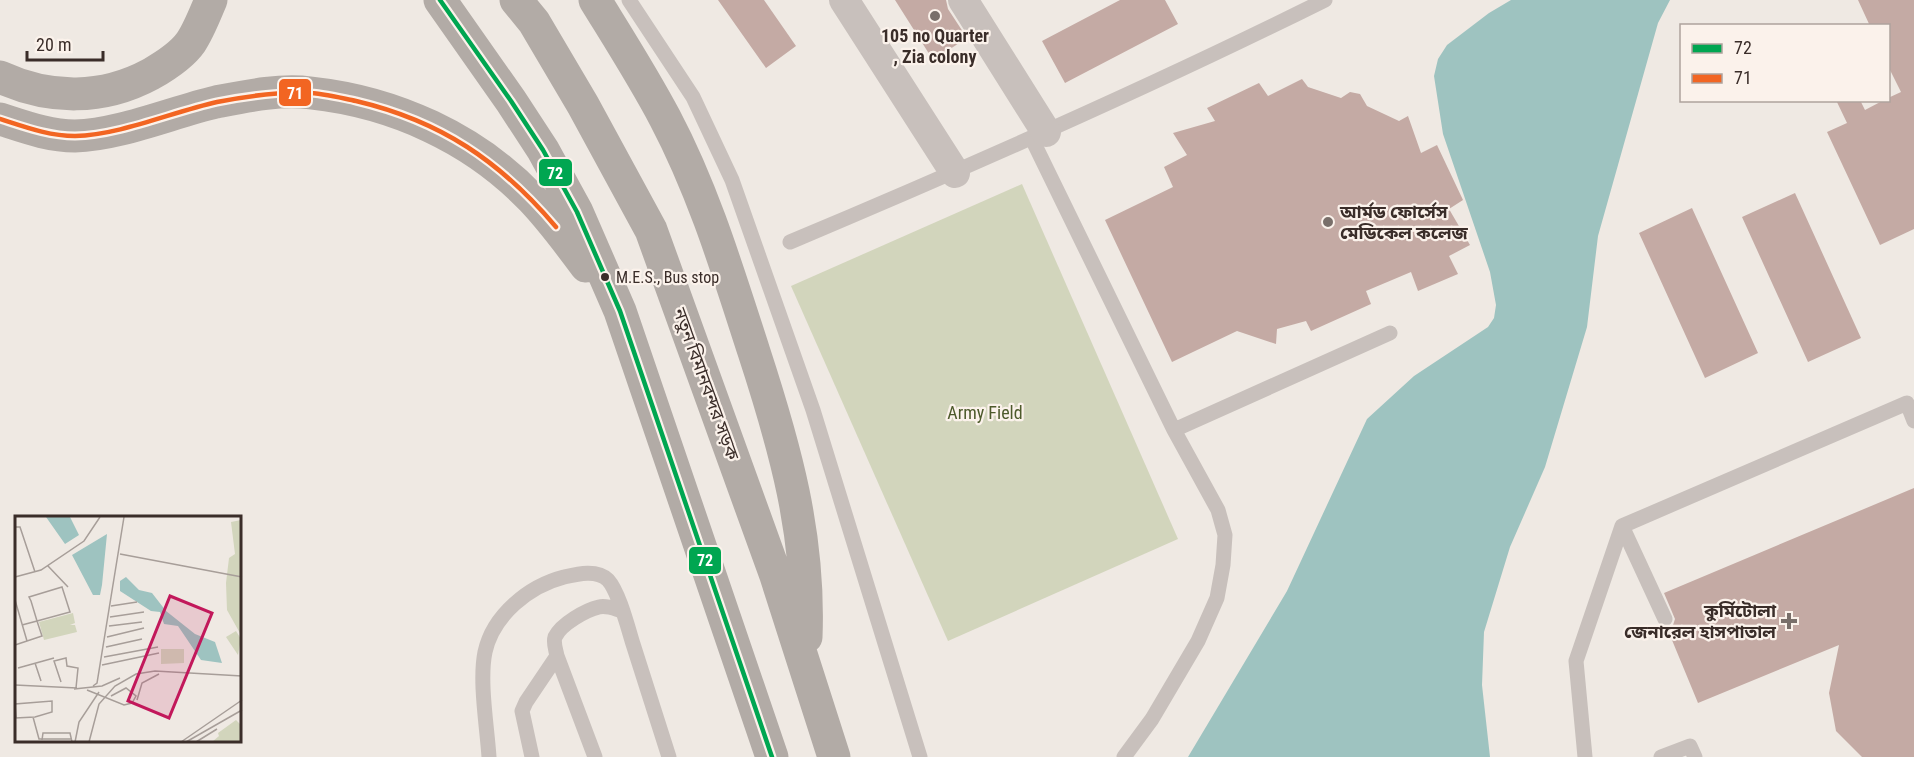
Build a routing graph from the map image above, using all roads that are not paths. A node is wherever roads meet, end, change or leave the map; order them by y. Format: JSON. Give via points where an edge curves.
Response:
{"nodes":[{"id":1,"x":211,"y":0,"type":"edge"},
{"id":2,"x":440,"y":0,"type":"edge"},
{"id":3,"x":516,"y":0,"type":"edge"},
{"id":4,"x":595,"y":0,"type":"edge"},
{"id":5,"x":629,"y":0,"type":"edge"},
{"id":6,"x":844,"y":0,"type":"edge"},
{"id":7,"x":963,"y":0,"type":"edge"},
{"id":8,"x":1325,"y":0,"type":"edge"},
{"id":9,"x":0,"y":77,"type":"edge"},
{"id":10,"x":0,"y":119,"type":"edge"},
{"id":11,"x":1039,"y":135,"type":"junction"},
{"id":12,"x":956,"y":173,"type":"junction"},
{"id":13,"x":790,"y":242,"type":"dead end"},
{"id":14,"x":620,"y":311,"type":"junction"},
{"id":15,"x":1390,"y":333,"type":"dead end"},
{"id":16,"x":1914,"y":421,"type":"edge"},
{"id":17,"x":1174,"y":430,"type":"junction"},
{"id":18,"x":1622,"y":526,"type":"junction"},
{"id":19,"x":623,"y":611,"type":"junction"},
{"id":20,"x":1665,"y":619,"type":"dead end"},
{"id":21,"x":557,"y":656,"type":"junction"},
{"id":22,"x":805,"y":661,"type":"junction"},
{"id":23,"x":489,"y":757,"type":"edge"},
{"id":24,"x":532,"y":757,"type":"edge"},
{"id":25,"x":595,"y":757,"type":"edge"},
{"id":26,"x":669,"y":757,"type":"edge"},
{"id":27,"x":772,"y":757,"type":"edge"},
{"id":28,"x":834,"y":757,"type":"edge"},
{"id":29,"x":920,"y":757,"type":"edge"},
{"id":30,"x":1124,"y":757,"type":"edge"},
{"id":31,"x":1586,"y":757,"type":"edge"},
{"id":32,"x":1661,"y":757,"type":"edge"},
{"id":33,"x":1695,"y":757,"type":"edge"}],
"edges":[{"from":1,"to":9,"type":"highway","via":[[190,43],[165,67],[135,83],[96,94],[54,94]]},
{"from":2,"to":14,"type":"highway","via":[[543,150],[577,212]]},
{"from":3,"to":22,"type":"highway","name":"নতুন বিমানবন্দর সড়ক","via":[[534,22],[651,230]]},
{"from":4,"to":22,"type":"highway","via":[[665,118],[688,169],[712,226],[774,412],[804,549]]},
{"from":5,"to":29,"type":"lane","via":[[693,97],[732,180],[813,410]]},
{"from":6,"to":12,"type":"street"},
{"from":7,"to":11,"type":"street"},
{"from":8,"to":11,"type":"lane"},
{"from":10,"to":14,"type":"highway","via":[[45,133],[76,136],[260,94],[309,93],[390,110],[442,131],[504,172],[564,237]]},
{"from":11,"to":12,"type":"lane"},
{"from":11,"to":17,"type":"lane"},
{"from":12,"to":13,"type":"lane"},
{"from":14,"to":27,"type":"highway"},
{"from":15,"to":17,"type":"lane"},
{"from":16,"to":18,"type":"lane","via":[[1907,404]]},
{"from":17,"to":30,"type":"lane","via":[[1218,510],[1225,536],[1223,565],[1217,598],[1198,641],[1152,719]]},
{"from":18,"to":20,"type":"lane"},
{"from":18,"to":31,"type":"lane","via":[[1576,662]]},
{"from":19,"to":21,"type":"lane","via":[[600,607],[568,624],[555,638]]},
{"from":19,"to":23,"type":"lane","via":[[609,581],[594,574],[577,574],[556,579],[524,595],[506,612],[485,651]]},
{"from":19,"to":26,"type":"lane"},
{"from":21,"to":24,"type":"lane","via":[[522,711]]},
{"from":21,"to":25,"type":"lane"},
{"from":22,"to":28,"type":"highway","name":"নতুন বিমানবন্দর সড়ক"},
{"from":32,"to":33,"type":"lane","via":[[1690,746]]}]}
